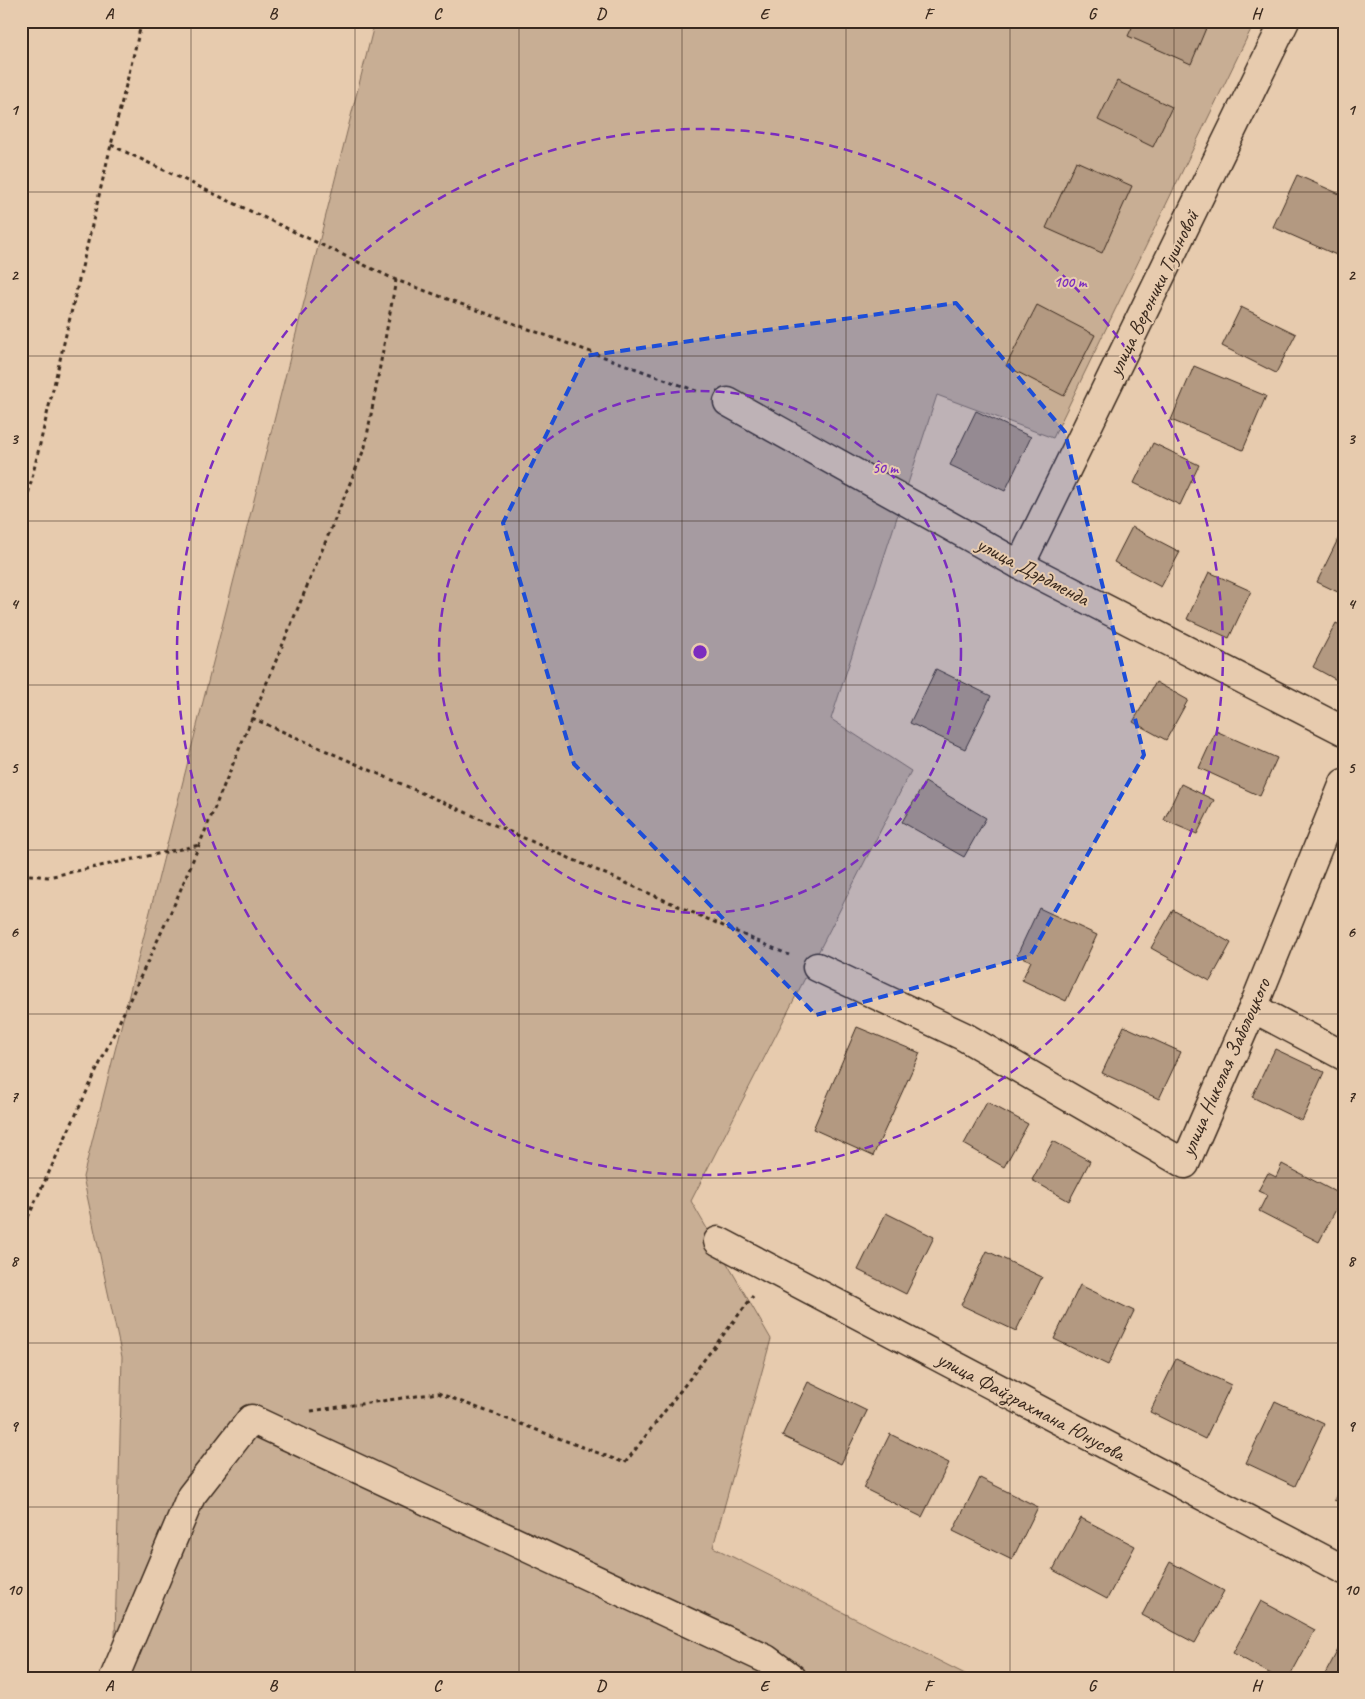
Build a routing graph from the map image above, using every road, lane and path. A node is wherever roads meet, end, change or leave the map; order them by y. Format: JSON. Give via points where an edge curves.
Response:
{"nodes":[{"id":1,"x":142,"y":21,"type":"edge"},
{"id":2,"x":1285,"y":21,"type":"edge"},
{"id":3,"x":111,"y":144,"type":"junction"},
{"id":4,"x":396,"y":280,"type":"junction"},
{"id":5,"x":728,"y":402,"type":"joint"},
{"id":6,"x":21,"y":524,"type":"edge"},
{"id":7,"x":1020,"y":565,"type":"junction"},
{"id":8,"x":252,"y":718,"type":"junction"},
{"id":9,"x":1344,"y":731,"type":"edge"},
{"id":10,"x":1344,"y":783,"type":"edge"},
{"id":11,"x":200,"y":845,"type":"junction"},
{"id":12,"x":21,"y":874,"type":"edge"},
{"id":13,"x":817,"y":967,"type":"joint"},
{"id":14,"x":1253,"y":1008,"type":"junction"},
{"id":15,"x":1344,"y":1056,"type":"edge"},
{"id":16,"x":21,"y":1232,"type":"edge"},
{"id":17,"x":718,"y":1241,"type":"dead end"},
{"id":18,"x":773,"y":1270,"type":"junction"},
{"id":19,"x":310,"y":1411,"type":"dead end"},
{"id":20,"x":1344,"y":1570,"type":"edge"},
{"id":21,"x":114,"y":1678,"type":"edge"},
{"id":22,"x":792,"y":1678,"type":"edge"}],
"edges":[{"from":1,"to":3,"type":"path"},
{"from":2,"to":7,"type":"street","name":"улица Вероники Тушновой"},
{"from":3,"to":4,"type":"path"},
{"from":3,"to":6,"type":"path"},
{"from":4,"to":5,"type":"path"},
{"from":4,"to":8,"type":"path","via":[[365,447]]},
{"from":5,"to":7,"type":"street","name":"улица Дэрдменда"},
{"from":7,"to":9,"type":"street","name":"улица Дэрдменда"},
{"from":8,"to":11,"type":"path"},
{"from":8,"to":13,"type":"path"},
{"from":10,"to":14,"type":"street","name":"улица Николая Заболоцкого"},
{"from":11,"to":12,"type":"path","via":[[48,877]]},
{"from":11,"to":16,"type":"path"},
{"from":13,"to":14,"type":"street","name":"улица Николая Заболоцкого","via":[[963,1036],[1185,1164]]},
{"from":14,"to":15,"type":"street"},
{"from":17,"to":18,"type":"street","name":"улица Файзрахмана Юнусова"},
{"from":18,"to":19,"type":"path","via":[[626,1463],[438,1393]]},
{"from":18,"to":20,"type":"street","name":"улица Файзрахмана Юнусова"},
{"from":21,"to":22,"type":"street","via":[[191,1496],[251,1419],[766,1659]]}]}
